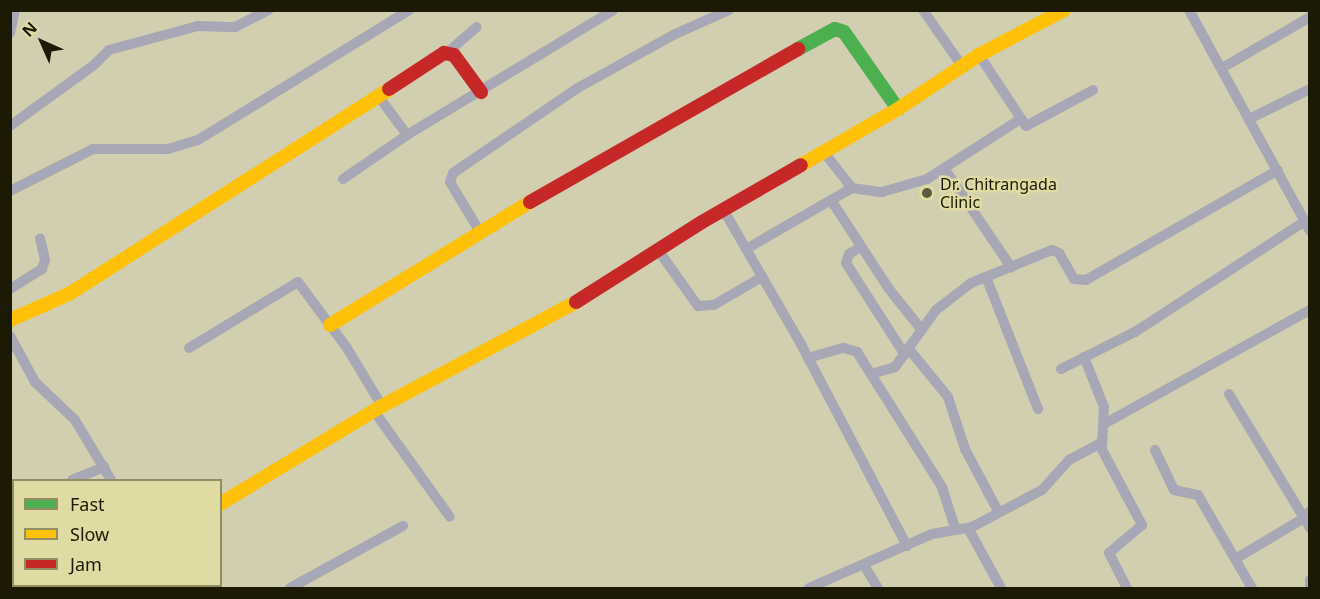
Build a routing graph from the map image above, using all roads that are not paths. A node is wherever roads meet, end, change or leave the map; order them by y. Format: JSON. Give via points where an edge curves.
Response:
{"nodes":[{"id":1,"x":15,"y":10,"type":"edge"},
{"id":2,"x":269,"y":10,"type":"edge"},
{"id":3,"x":409,"y":10,"type":"edge"},
{"id":4,"x":729,"y":10,"type":"edge"},
{"id":5,"x":923,"y":10,"type":"edge"},
{"id":6,"x":1064,"y":10,"type":"edge"},
{"id":7,"x":1190,"y":10,"type":"edge"},
{"id":8,"x":606,"y":12,"type":"edge"},
{"id":9,"x":1310,"y":17,"type":"edge"},
{"id":10,"x":477,"y":27,"type":"dead end"},
{"id":11,"x":10,"y":33,"type":"edge"},
{"id":12,"x":448,"y":52,"type":"junction"},
{"id":13,"x":979,"y":55,"type":"junction"},
{"id":14,"x":962,"y":66,"type":"junction"},
{"id":15,"x":1222,"y":69,"type":"junction"},
{"id":16,"x":1310,"y":89,"type":"edge"},
{"id":17,"x":1093,"y":90,"type":"dead end"},
{"id":18,"x":481,"y":92,"type":"junction"},
{"id":19,"x":377,"y":94,"type":"junction"},
{"id":20,"x":898,"y":109,"type":"junction"},
{"id":21,"x":1249,"y":119,"type":"junction"},
{"id":22,"x":1019,"y":120,"type":"junction"},
{"id":23,"x":11,"y":125,"type":"edge"},
{"id":24,"x":407,"y":135,"type":"junction"},
{"id":25,"x":823,"y":151,"type":"junction"},
{"id":26,"x":944,"y":168,"type":"junction"},
{"id":27,"x":1278,"y":170,"type":"junction"},
{"id":28,"x":343,"y":179,"type":"dead end"},
{"id":29,"x":852,"y":188,"type":"junction"},
{"id":30,"x":10,"y":192,"type":"edge"},
{"id":31,"x":831,"y":200,"type":"junction"},
{"id":32,"x":723,"y":209,"type":"junction"},
{"id":33,"x":1307,"y":226,"type":"edge"},
{"id":34,"x":480,"y":232,"type":"junction"},
{"id":35,"x":40,"y":239,"type":"dead end"},
{"id":36,"x":861,"y":247,"type":"junction"},
{"id":37,"x":746,"y":249,"type":"junction"},
{"id":38,"x":658,"y":250,"type":"junction"},
{"id":39,"x":1011,"y":267,"type":"junction"},
{"id":40,"x":762,"y":277,"type":"junction"},
{"id":41,"x":986,"y":277,"type":"junction"},
{"id":42,"x":10,"y":289,"type":"edge"},
{"id":43,"x":1310,"y":310,"type":"edge"},
{"id":44,"x":10,"y":320,"type":"edge"},
{"id":45,"x":330,"y":325,"type":"junction"},
{"id":46,"x":921,"y":329,"type":"junction"},
{"id":47,"x":10,"y":336,"type":"edge"},
{"id":48,"x":189,"y":348,"type":"dead end"},
{"id":49,"x":907,"y":352,"type":"junction"},
{"id":50,"x":1084,"y":357,"type":"junction"},
{"id":51,"x":808,"y":358,"type":"junction"},
{"id":52,"x":1061,"y":369,"type":"dead end"},
{"id":53,"x":871,"y":374,"type":"junction"},
{"id":54,"x":1229,"y":394,"type":"dead end"},
{"id":55,"x":378,"y":408,"type":"junction"},
{"id":56,"x":1038,"y":409,"type":"dead end"},
{"id":57,"x":1104,"y":424,"type":"junction"},
{"id":58,"x":1102,"y":445,"type":"junction"},
{"id":59,"x":1155,"y":450,"type":"dead end"},
{"id":60,"x":104,"y":467,"type":"junction"},
{"id":61,"x":74,"y":479,"type":"edge"},
{"id":62,"x":110,"y":479,"type":"edge"},
{"id":63,"x":222,"y":503,"type":"edge"},
{"id":64,"x":998,"y":512,"type":"junction"},
{"id":65,"x":450,"y":518,"type":"dead end"},
{"id":66,"x":1308,"y":519,"type":"edge"},
{"id":67,"x":403,"y":526,"type":"dead end"},
{"id":68,"x":955,"y":528,"type":"junction"},
{"id":69,"x":968,"y":528,"type":"junction"},
{"id":70,"x":906,"y":546,"type":"junction"},
{"id":71,"x":1237,"y":558,"type":"junction"},
{"id":72,"x":864,"y":565,"type":"junction"},
{"id":73,"x":1310,"y":580,"type":"edge"},
{"id":74,"x":290,"y":588,"type":"edge"},
{"id":75,"x":808,"y":588,"type":"edge"},
{"id":76,"x":878,"y":588,"type":"edge"},
{"id":77,"x":1001,"y":588,"type":"edge"},
{"id":78,"x":1127,"y":588,"type":"edge"},
{"id":79,"x":1252,"y":588,"type":"edge"},
{"id":80,"x":1310,"y":588,"type":"edge"}],
"edges":[{"from":1,"to":11,"type":"street"},
{"from":2,"to":23,"type":"street","via":[[235,27],[198,26],[109,50]]},
{"from":3,"to":30,"type":"street","via":[[198,140],[168,149],[93,149]]},
{"from":4,"to":34,"type":"street","via":[[674,35],[576,89],[453,172],[450,182]]},
{"from":5,"to":14,"type":"street"},
{"from":6,"to":13,"type":"street"},
{"from":7,"to":15,"type":"street"},
{"from":8,"to":18,"type":"street"},
{"from":9,"to":15,"type":"street"},
{"from":10,"to":12,"type":"street"},
{"from":12,"to":18,"type":"street"},
{"from":12,"to":19,"type":"street"},
{"from":13,"to":14,"type":"street"},
{"from":13,"to":22,"type":"street"},
{"from":14,"to":20,"type":"street"},
{"from":15,"to":21,"type":"street"},
{"from":16,"to":21,"type":"street"},
{"from":17,"to":22,"type":"street","via":[[1035,124],[1026,126]]},
{"from":18,"to":24,"type":"street"},
{"from":19,"to":24,"type":"street"},
{"from":19,"to":44,"type":"street","via":[[69,294]]},
{"from":20,"to":25,"type":"street"},
{"from":20,"to":34,"type":"street","via":[[844,32],[835,29],[724,88]]},
{"from":21,"to":27,"type":"street"},
{"from":22,"to":26,"type":"street"},
{"from":24,"to":28,"type":"street"},
{"from":25,"to":29,"type":"street"},
{"from":25,"to":32,"type":"street"},
{"from":26,"to":29,"type":"street","via":[[921,182],[902,183],[882,192]]},
{"from":26,"to":39,"type":"street"},
{"from":27,"to":33,"type":"street"},
{"from":27,"to":39,"type":"street","via":[[1086,280],[1074,279],[1055,250]]},
{"from":29,"to":31,"type":"street"},
{"from":31,"to":36,"type":"street"},
{"from":31,"to":37,"type":"street"},
{"from":32,"to":37,"type":"street"},
{"from":32,"to":38,"type":"street"},
{"from":33,"to":50,"type":"street","via":[[1135,332]]},
{"from":34,"to":45,"type":"street"},
{"from":35,"to":42,"type":"street","via":[[45,260],[42,269]]},
{"from":36,"to":46,"type":"street"},
{"from":36,"to":49,"type":"street","via":[[849,254],[846,263]]},
{"from":37,"to":40,"type":"street"},
{"from":38,"to":40,"type":"street","via":[[698,306],[714,305]]},
{"from":38,"to":55,"type":"street","via":[[579,301]]},
{"from":39,"to":41,"type":"street"},
{"from":40,"to":51,"type":"street"},
{"from":41,"to":46,"type":"street","via":[[953,296]]},
{"from":41,"to":56,"type":"street"},
{"from":43,"to":57,"type":"street"},
{"from":45,"to":48,"type":"street","via":[[298,282]]},
{"from":45,"to":55,"type":"street"},
{"from":46,"to":49,"type":"street"},
{"from":47,"to":60,"type":"street","via":[[40,391],[75,420]]},
{"from":49,"to":53,"type":"street","via":[[895,367]]},
{"from":49,"to":64,"type":"street","via":[[948,397],[965,450]]},
{"from":50,"to":52,"type":"street"},
{"from":50,"to":57,"type":"street","via":[[1104,408]]},
{"from":51,"to":53,"type":"street","via":[[851,348]]},
{"from":51,"to":70,"type":"street"},
{"from":53,"to":68,"type":"street","via":[[942,487]]},
{"from":54,"to":66,"type":"street"},
{"from":55,"to":63,"type":"street"},
{"from":55,"to":65,"type":"street"},
{"from":57,"to":58,"type":"street"},
{"from":58,"to":64,"type":"street","via":[[1069,460],[1042,490]]},
{"from":58,"to":78,"type":"street","via":[[1142,525],[1109,553]]},
{"from":59,"to":71,"type":"street","via":[[1174,490],[1198,495]]},
{"from":60,"to":61,"type":"street"},
{"from":60,"to":62,"type":"street"},
{"from":64,"to":69,"type":"street"},
{"from":66,"to":71,"type":"street"},
{"from":67,"to":74,"type":"street"},
{"from":68,"to":69,"type":"street"},
{"from":68,"to":70,"type":"street"},
{"from":69,"to":77,"type":"street"},
{"from":70,"to":72,"type":"street"},
{"from":71,"to":79,"type":"street"},
{"from":72,"to":75,"type":"street"},
{"from":72,"to":76,"type":"street"},
{"from":73,"to":80,"type":"street"}]}
